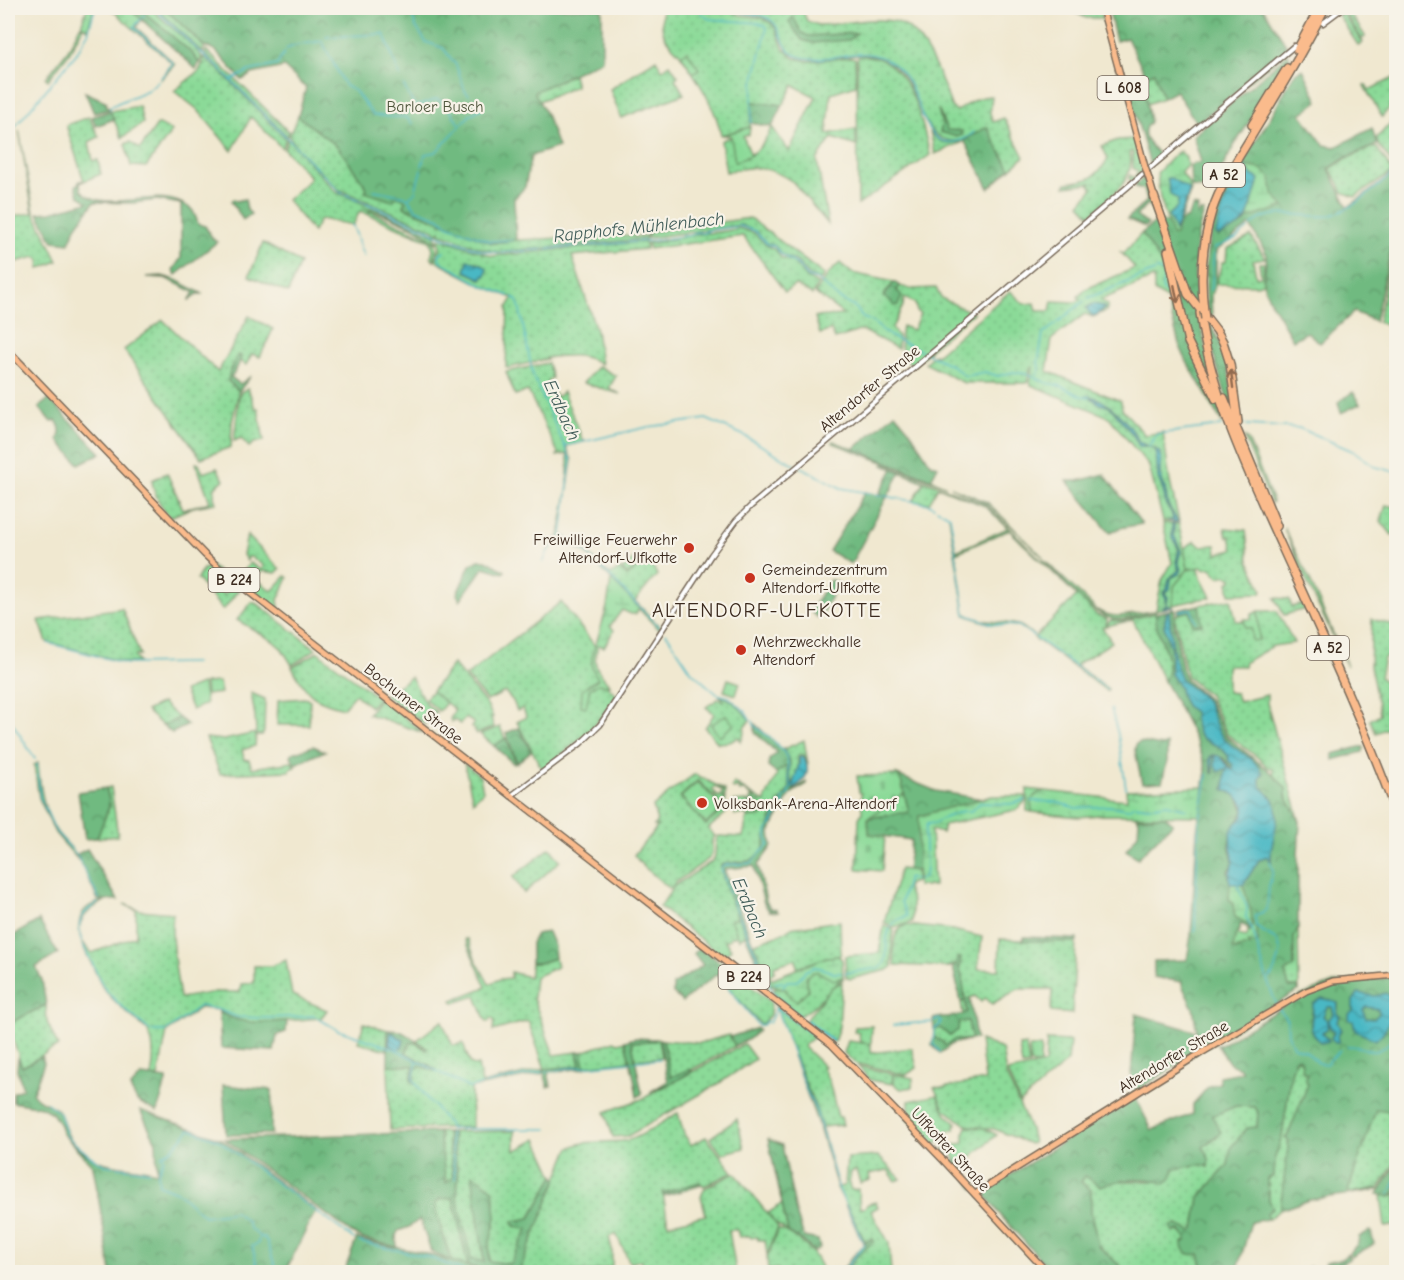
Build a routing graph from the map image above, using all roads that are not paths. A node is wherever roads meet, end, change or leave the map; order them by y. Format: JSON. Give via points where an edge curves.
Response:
{"nodes":[{"id":1,"x":1102,"y":8,"type":"edge"},
{"id":2,"x":1319,"y":8,"type":"edge"},
{"id":3,"x":1325,"y":8,"type":"edge"},
{"id":4,"x":1343,"y":8,"type":"edge"},
{"id":5,"x":1323,"y":23,"type":"dead end"},
{"id":6,"x":1294,"y":46,"type":"dead end"},
{"id":7,"x":1154,"y":196,"type":"junction"},
{"id":8,"x":1202,"y":312,"type":"junction"},
{"id":9,"x":8,"y":350,"type":"edge"},
{"id":10,"x":1230,"y":427,"type":"junction"},
{"id":11,"x":1240,"y":437,"type":"junction"},
{"id":12,"x":511,"y":796,"type":"junction"},
{"id":13,"x":1396,"y":801,"type":"edge"},
{"id":14,"x":1396,"y":813,"type":"edge"},
{"id":15,"x":1396,"y":975,"type":"edge"},
{"id":16,"x":832,"y":1045,"type":"joint"},
{"id":17,"x":988,"y":1186,"type":"junction"},
{"id":18,"x":975,"y":1194,"type":"junction"},
{"id":19,"x":984,"y":1204,"type":"junction"},
{"id":20,"x":1047,"y":1272,"type":"edge"}],
"edges":[{"from":1,"to":7,"type":"main road","number":"L 608","bridge":true},
{"from":2,"to":8,"type":"highway","number":"A 52","via":[[1212,199],[1197,271]]},
{"from":3,"to":8,"type":"highway","number":"A 52","via":[[1217,200],[1203,256]]},
{"from":4,"to":5,"type":"street"},
{"from":6,"to":12,"type":"street","name":"Altendorfer Straße","via":[[762,496],[736,521],[711,555],[600,725]]},
{"from":7,"to":10,"type":"highway","one_way":true,"via":[[1188,342]]},
{"from":11,"to":7,"type":"highway","one_way":true,"via":[[1227,352],[1217,330],[1188,294]]},
{"from":8,"to":10,"type":"highway","number":"A 52","via":[[1210,367]]},
{"from":8,"to":11,"type":"highway","number":"A 52","via":[[1216,374]]},
{"from":9,"to":12,"type":"main road","name":"Bochumer Straße","number":"B 224","via":[[212,562]]},
{"from":10,"to":14,"type":"highway","number":"A 52","via":[[1353,704]]},
{"from":11,"to":13,"type":"highway","number":"A 52","via":[[1357,701]]},
{"from":12,"to":16,"type":"main road","name":"Bochumer Straße","number":"B 224"},
{"from":15,"to":17,"type":"main road","name":"Altendorfer Straße","via":[[1328,983],[1306,991]]},
{"from":16,"to":18,"type":"main road","name":"Ulfkotter Straße","number":"B 224"},
{"from":17,"to":18,"type":"main road","name":"Altendorfer Straße"},
{"from":17,"to":19,"type":"main road"},
{"from":18,"to":19,"type":"main road","name":"Ulfkotter Straße","number":"B 224"},
{"from":19,"to":20,"type":"main road","name":"Ulfkotter Straße","number":"B 224"}]}
